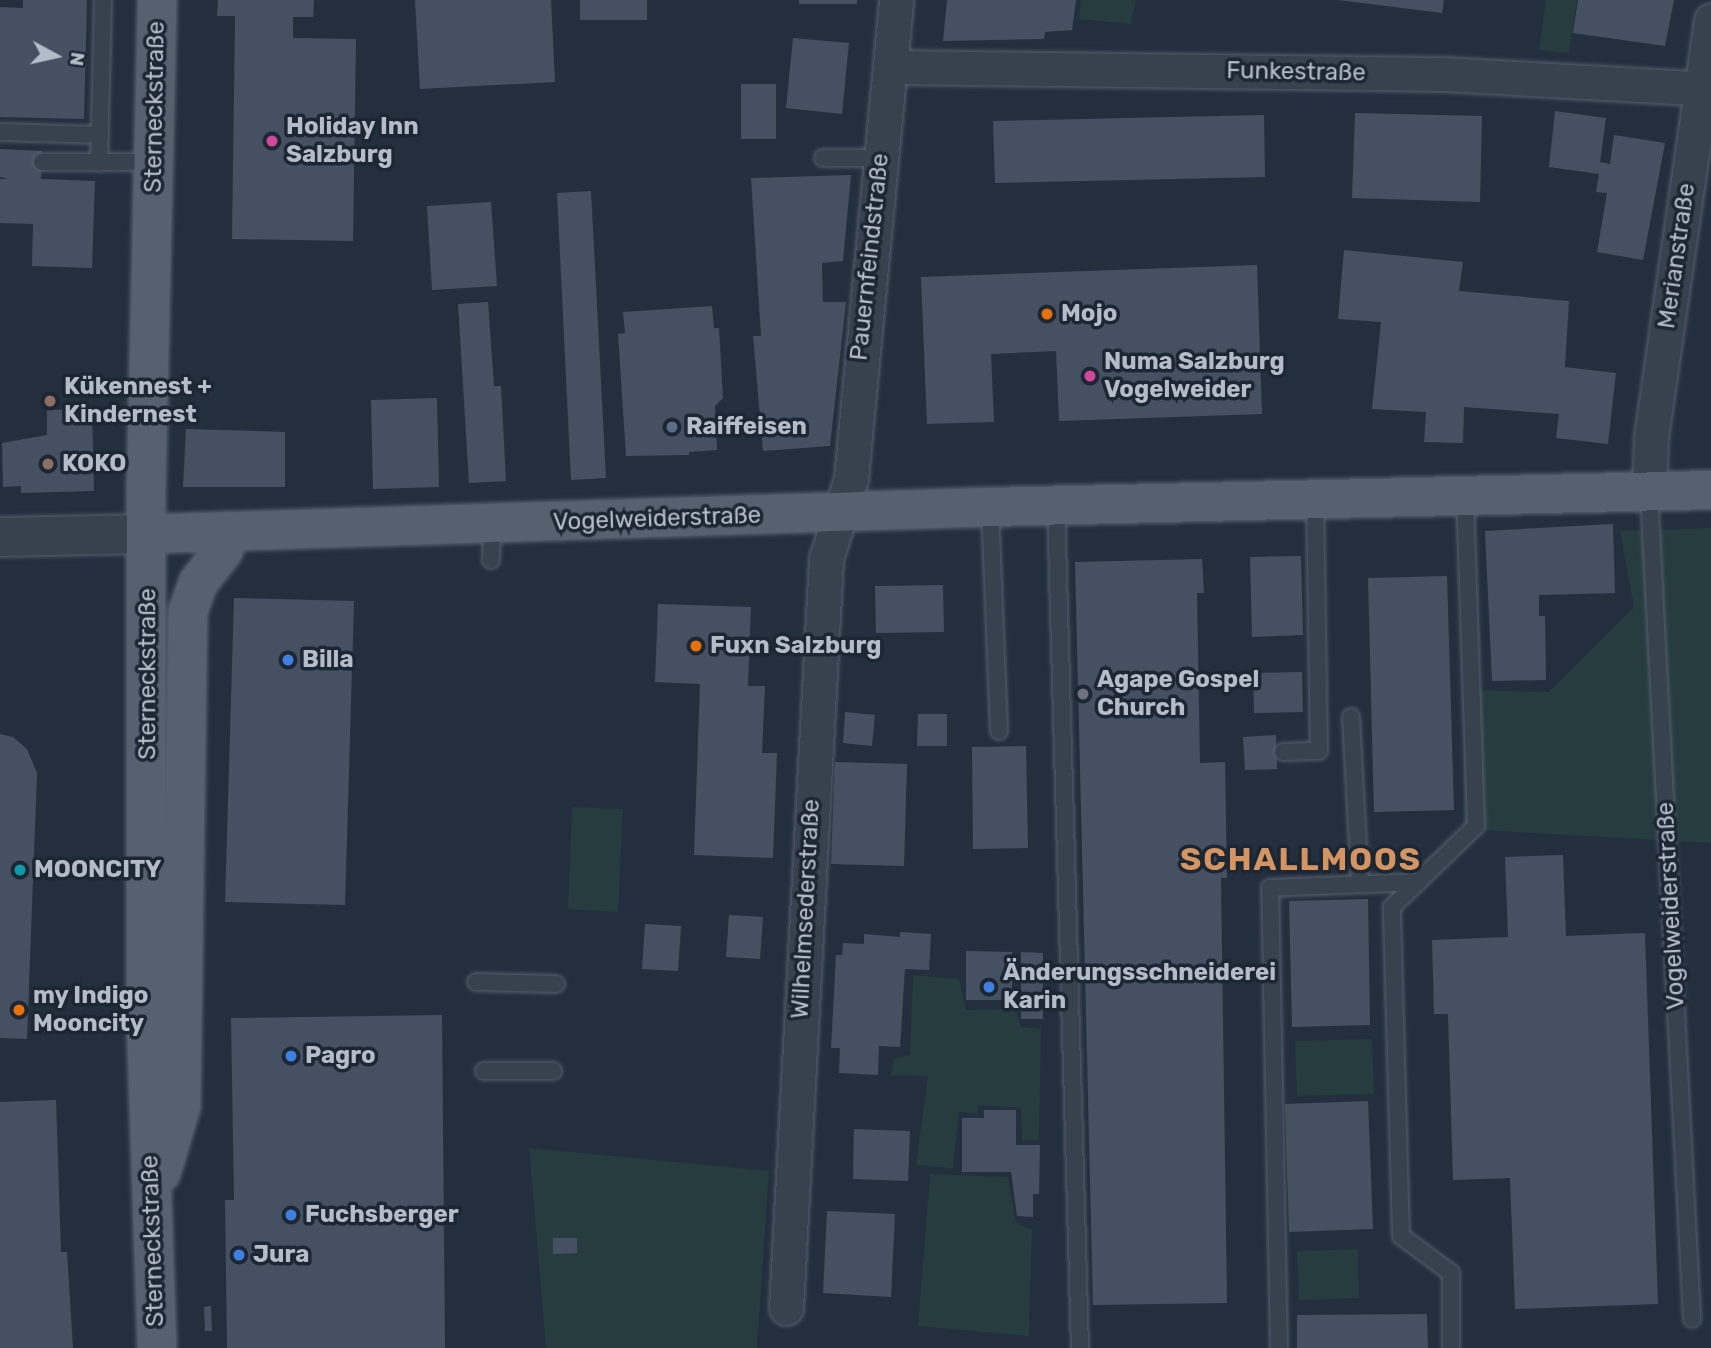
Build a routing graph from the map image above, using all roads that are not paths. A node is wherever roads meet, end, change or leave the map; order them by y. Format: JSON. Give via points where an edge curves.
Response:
{"nodes":[{"id":1,"x":103,"y":0,"type":"edge"},
{"id":2,"x":157,"y":0,"type":"edge"},
{"id":3,"x":896,"y":0,"type":"edge"},
{"id":4,"x":1711,"y":20,"type":"edge"},
{"id":5,"x":890,"y":67,"type":"junction"},
{"id":6,"x":1706,"y":88,"type":"edge"},
{"id":7,"x":0,"y":132,"type":"edge"},
{"id":8,"x":100,"y":135,"type":"junction"},
{"id":9,"x":823,"y":158,"type":"dead end"},
{"id":10,"x":881,"y":158,"type":"junction"},
{"id":11,"x":42,"y":162,"type":"dead end"},
{"id":12,"x":154,"y":162,"type":"junction"},
{"id":13,"x":99,"y":163,"type":"junction"},
{"id":14,"x":1711,"y":490,"type":"edge"},
{"id":15,"x":1649,"y":492,"type":"junction"},
{"id":16,"x":1465,"y":496,"type":"junction"},
{"id":17,"x":1315,"y":499,"type":"junction"},
{"id":18,"x":1056,"y":505,"type":"junction"},
{"id":19,"x":990,"y":507,"type":"junction"},
{"id":20,"x":842,"y":514,"type":"junction"},
{"id":21,"x":230,"y":531,"type":"junction"},
{"id":22,"x":146,"y":534,"type":"junction"},
{"id":23,"x":0,"y":537,"type":"edge"},
{"id":24,"x":1351,"y":717,"type":"dead end"},
{"id":25,"x":999,"y":731,"type":"dead end"},
{"id":26,"x":1283,"y":752,"type":"dead end"},
{"id":27,"x":1418,"y":882,"type":"junction"},
{"id":28,"x":1360,"y":884,"type":"junction"},
{"id":29,"x":476,"y":982,"type":"dead end"},
{"id":30,"x":556,"y":984,"type":"dead end"},
{"id":31,"x":484,"y":1071,"type":"dead end"},
{"id":32,"x":553,"y":1071,"type":"dead end"},
{"id":33,"x":151,"y":1209,"type":"junction"},
{"id":34,"x":786,"y":1308,"type":"dead end"},
{"id":35,"x":1692,"y":1319,"type":"dead end"},
{"id":36,"x":157,"y":1348,"type":"edge"},
{"id":37,"x":1080,"y":1348,"type":"edge"},
{"id":38,"x":1279,"y":1348,"type":"edge"},
{"id":39,"x":1451,"y":1348,"type":"edge"}],
"edges":[{"from":1,"to":8,"type":"lane"},
{"from":2,"to":12,"type":"main road","name":"Sterneckstraße"},
{"from":3,"to":5,"type":"street","name":"Pauernfeindstraße"},
{"from":4,"to":6,"type":"street","name":"Merianstraße"},
{"from":5,"to":6,"type":"street","name":"Funkestraße","via":[[1443,74]]},
{"from":5,"to":10,"type":"street","name":"Pauernfeindstraße"},
{"from":6,"to":15,"type":"street","name":"Merianstraße","via":[[1651,437]]},
{"from":7,"to":8,"type":"lane"},
{"from":8,"to":13,"type":"lane"},
{"from":9,"to":10,"type":"lane"},
{"from":10,"to":20,"type":"street","name":"Pauernfeindstraße","via":[[851,478]]},
{"from":11,"to":13,"type":"lane"},
{"from":12,"to":13,"type":"lane"},
{"from":12,"to":22,"type":"main road","name":"Sterneckstraße"},
{"from":14,"to":15,"type":"main road","name":"Vogelweiderstraße"},
{"from":15,"to":16,"type":"main road","name":"Vogelweiderstraße"},
{"from":15,"to":35,"type":"lane","name":"Vogelweiderstraße"},
{"from":16,"to":17,"type":"main road","name":"Vogelweiderstraße"},
{"from":16,"to":27,"type":"lane","via":[[1475,826]]},
{"from":17,"to":18,"type":"main road","name":"Vogelweiderstraße"},
{"from":17,"to":26,"type":"lane","via":[[1319,751]]},
{"from":18,"to":19,"type":"main road","name":"Vogelweiderstraße"},
{"from":18,"to":37,"type":"lane"},
{"from":19,"to":20,"type":"main road","name":"Vogelweiderstraße"},
{"from":19,"to":25,"type":"lane"},
{"from":20,"to":21,"type":"main road","name":"Vogelweiderstraße","via":[[491,542]]},
{"from":20,"to":34,"type":"street","name":"Wilhelmsederstraße","via":[[826,559]]},
{"from":21,"to":22,"type":"main road","name":"Vogelweiderstraße"},
{"from":21,"to":33,"type":"main road","via":[[223,551],[198,583],[188,611],[181,1107]]},
{"from":22,"to":23,"type":"street","name":"Vogelweiderstraße"},
{"from":22,"to":33,"type":"main road","name":"Sterneckstraße","via":[[146,1013]]},
{"from":24,"to":28,"type":"lane"},
{"from":27,"to":28,"type":"lane"},
{"from":27,"to":39,"type":"lane","via":[[1392,907],[1401,1236],[1451,1273]]},
{"from":28,"to":38,"type":"lane","via":[[1270,888]]},
{"from":29,"to":30,"type":"lane"},
{"from":31,"to":32,"type":"lane"},
{"from":33,"to":36,"type":"main road","name":"Sterneckstraße"}]}
